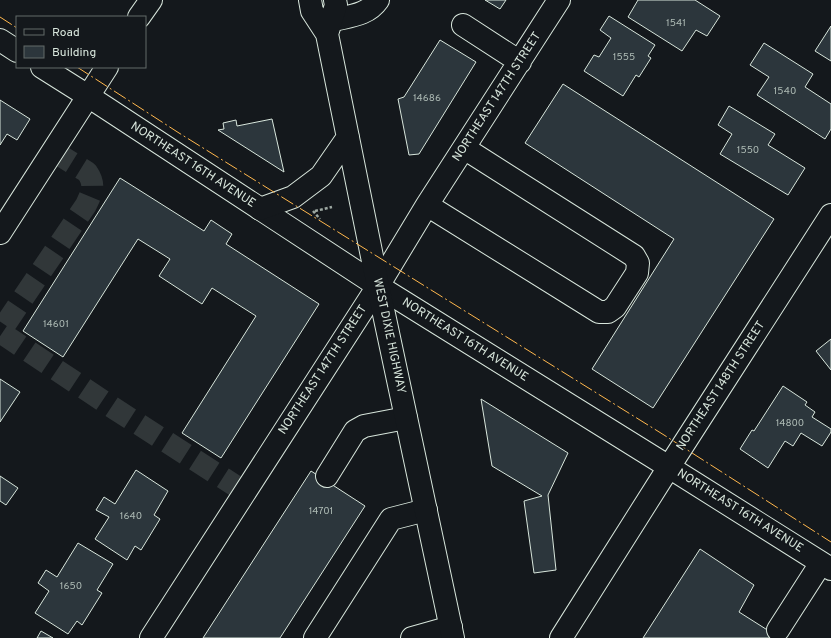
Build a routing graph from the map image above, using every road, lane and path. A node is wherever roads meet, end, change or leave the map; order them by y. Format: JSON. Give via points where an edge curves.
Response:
{"nodes":[{"id":1,"x":151,"y":0,"type":"edge"},
{"id":2,"x":310,"y":0,"type":"edge"},
{"id":3,"x":378,"y":0,"type":"edge"},
{"id":4,"x":559,"y":0,"type":"edge"},
{"id":5,"x":140,"y":16,"type":"edge"},
{"id":6,"x":331,"y":18,"type":"edge"},
{"id":7,"x":463,"y":25,"type":"dead end"},
{"id":8,"x":0,"y":40,"type":"edge"},
{"id":9,"x":16,"y":50,"type":"edge"},
{"id":10,"x":520,"y":62,"type":"junction"},
{"id":11,"x":44,"y":68,"type":"edge"},
{"id":12,"x":106,"y":68,"type":"edge"},
{"id":13,"x":88,"y":96,"type":"junction"},
{"id":14,"x":348,"y":137,"type":"junction"},
{"id":15,"x":464,"y":148,"type":"junction"},
{"id":16,"x":427,"y":205,"type":"junction"},
{"id":17,"x":309,"y":207,"type":"dead end"},
{"id":18,"x":332,"y":207,"type":"dead end"},
{"id":19,"x":260,"y":209,"type":"junction"},
{"id":20,"x":313,"y":211,"type":"junction"},
{"id":21,"x":831,"y":215,"type":"edge"},
{"id":22,"x":322,"y":222,"type":"dead end"},
{"id":23,"x":0,"y":233,"type":"edge"},
{"id":24,"x":378,"y":286,"type":"junction"},
{"id":25,"x":406,"y":418,"type":"junction"},
{"id":26,"x":669,"y":467,"type":"junction"},
{"id":27,"x":327,"y":476,"type":"dead end"},
{"id":28,"x":426,"y":510,"type":"junction"},
{"id":29,"x":826,"y":566,"type":"edge"},
{"id":30,"x":778,"y":630,"type":"dead end"},
{"id":31,"x":452,"y":632,"type":"edge"},
{"id":32,"x":150,"y":638,"type":"edge"},
{"id":33,"x":315,"y":638,"type":"edge"},
{"id":34,"x":412,"y":638,"type":"edge"},
{"id":35,"x":561,"y":638,"type":"edge"}],
"edges":[{"from":1,"to":5,"type":"street"},
{"from":2,"to":6,"type":"street","name":"WEST DIXIE HIGHWAY","via":[[312,11]]},
{"from":3,"to":6,"type":"street","via":[[361,13]]},
{"from":4,"to":10,"type":"street","name":"NORTHEAST 147TH STREET"},
{"from":6,"to":14,"type":"street","name":"WEST DIXIE HIGHWAY"},
{"from":7,"to":10,"type":"street"},
{"from":8,"to":9,"type":"street"},
{"from":10,"to":15,"type":"street","name":"NORTHEAST 147TH STREET"},
{"from":11,"to":13,"type":"street","name":"NORTHEAST 16TH AVENUE"},
{"from":12,"to":13,"type":"street"},
{"from":13,"to":19,"type":"street","name":"NORTHEAST 16TH AVENUE"},
{"from":13,"to":23,"type":"street"},
{"from":14,"to":19,"type":"street","via":[[321,176],[293,197]]},
{"from":14,"to":24,"type":"street","name":"WEST DIXIE HIGHWAY"},
{"from":15,"to":16,"type":"street","name":"NORTHEAST 147TH STREET"},
{"from":15,"to":16,"type":"street","via":[[634,256],[638,263],[637,273],[615,307],[608,312],[599,312]]},
{"from":16,"to":24,"type":"street","name":"NORTHEAST 147TH STREET"},
{"from":17,"to":20,"type":"path"},
{"from":18,"to":20,"type":"path"},
{"from":19,"to":24,"type":"street","name":"NORTHEAST 16TH AVENUE"},
{"from":20,"to":22,"type":"path"},
{"from":21,"to":26,"type":"street","name":"NORTHEAST 148TH STREET"},
{"from":24,"to":25,"type":"street","name":"WEST DIXIE HIGHWAY"},
{"from":24,"to":26,"type":"street","name":"NORTHEAST 16TH AVENUE"},
{"from":24,"to":32,"type":"street","name":"NORTHEAST 147TH STREET"},
{"from":25,"to":27,"type":"street","via":[[364,426],[355,431]]},
{"from":25,"to":28,"type":"street","name":"WEST DIXIE HIGHWAY"},
{"from":26,"to":29,"type":"street","name":"NORTHEAST 16TH AVENUE"},
{"from":26,"to":35,"type":"street","name":"NORTHEAST 148TH STREET"},
{"from":28,"to":31,"type":"street","name":"WEST DIXIE HIGHWAY"},
{"from":28,"to":33,"type":"street","via":[[391,519]]},
{"from":29,"to":30,"type":"street"},
{"from":31,"to":34,"type":"street"}]}
